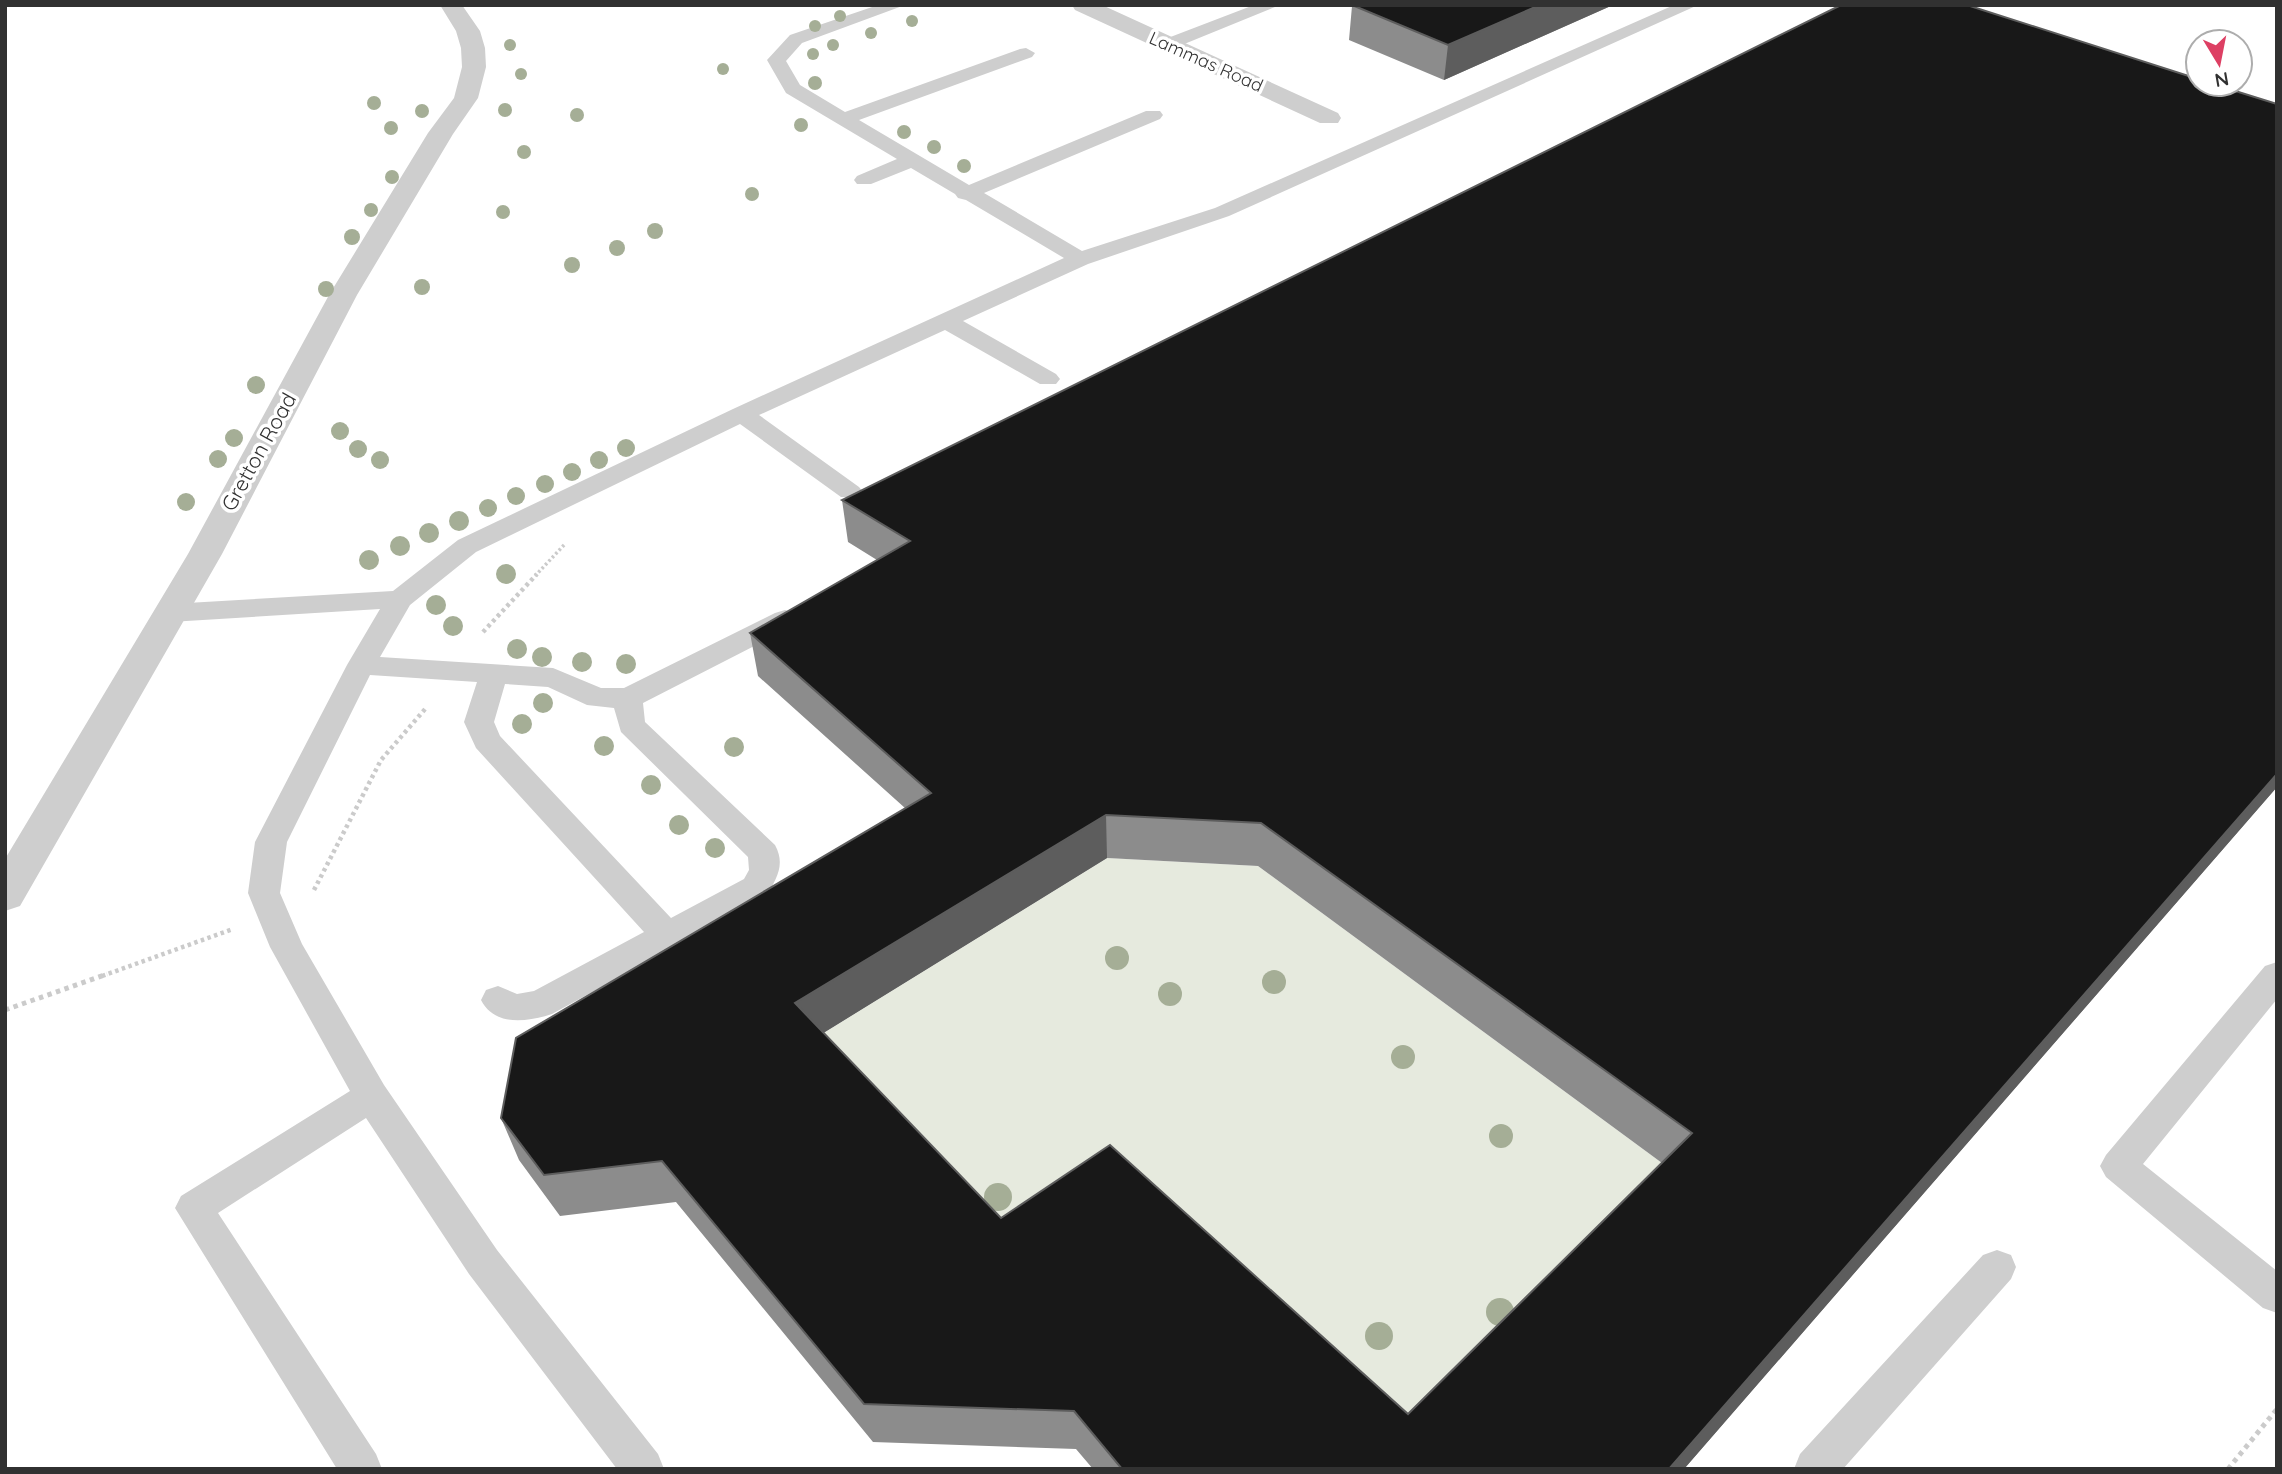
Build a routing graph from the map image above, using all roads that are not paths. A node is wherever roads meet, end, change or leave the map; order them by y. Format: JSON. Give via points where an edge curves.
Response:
{"nodes":[{"id":1,"x":452,"y":5,"type":"edge"},
{"id":2,"x":896,"y":5,"type":"edge"},
{"id":3,"x":1083,"y":5,"type":"edge"},
{"id":4,"x":1271,"y":5,"type":"edge"},
{"id":5,"x":1689,"y":5,"type":"edge"},
{"id":6,"x":1166,"y":45,"type":"junction"},
{"id":7,"x":1026,"y":53,"type":"dead end"},
{"id":8,"x":1153,"y":116,"type":"dead end"},
{"id":9,"x":1329,"y":118,"type":"dead end"},
{"id":10,"x":841,"y":120,"type":"junction"},
{"id":11,"x":910,"y":161,"type":"junction"},
{"id":12,"x":864,"y":180,"type":"dead end"},
{"id":13,"x":965,"y":194,"type":"junction"},
{"id":14,"x":1080,"y":259,"type":"junction"},
{"id":15,"x":946,"y":321,"type":"junction"},
{"id":16,"x":1048,"y":379,"type":"dead end"},
{"id":17,"x":742,"y":414,"type":"junction"},
{"id":18,"x":850,"y":492,"type":"dead end"},
{"id":19,"x":400,"y":599,"type":"junction"},
{"id":20,"x":799,"y":612,"type":"edge"},
{"id":21,"x":170,"y":613,"type":"junction"},
{"id":22,"x":361,"y":665,"type":"junction"},
{"id":23,"x":494,"y":674,"type":"junction"},
{"id":24,"x":628,"y":698,"type":"junction"},
{"id":25,"x":5,"y":895,"type":"edge"},
{"id":26,"x":668,"y":937,"type":"junction"},
{"id":27,"x":2277,"y":975,"type":"edge"},
{"id":28,"x":498,"y":1000,"type":"dead end"},
{"id":29,"x":371,"y":1096,"type":"junction"},
{"id":30,"x":1997,"y":1267,"type":"dead end"},
{"id":31,"x":2277,"y":1295,"type":"edge"},
{"id":32,"x":361,"y":1469,"type":"edge"},
{"id":33,"x":643,"y":1469,"type":"edge"},
{"id":34,"x":1815,"y":1469,"type":"edge"}],
"edges":[{"from":1,"to":21,"type":"street","name":"Gretton Road","via":[[473,48],[474,67],[466,98],[440,133],[344,295]]},
{"from":2,"to":10,"type":"lane","via":[[796,39],[776,60],[793,89]]},
{"from":3,"to":6,"type":"street","name":"Lammas Road"},
{"from":4,"to":6,"type":"lane"},
{"from":5,"to":14,"type":"lane","via":[[1222,212]]},
{"from":6,"to":9,"type":"street","name":"Lammas Road"},
{"from":7,"to":10,"type":"lane"},
{"from":8,"to":13,"type":"lane"},
{"from":10,"to":11,"type":"lane"},
{"from":11,"to":12,"type":"lane"},
{"from":11,"to":13,"type":"lane"},
{"from":13,"to":14,"type":"lane"},
{"from":14,"to":15,"type":"lane"},
{"from":15,"to":16,"type":"lane"},
{"from":15,"to":17,"type":"lane"},
{"from":17,"to":18,"type":"lane"},
{"from":17,"to":19,"type":"lane","via":[[467,546]]},
{"from":19,"to":21,"type":"lane"},
{"from":19,"to":22,"type":"lane"},
{"from":20,"to":24,"type":"lane"},
{"from":21,"to":25,"type":"street","name":"Gretton Road"},
{"from":22,"to":23,"type":"lane"},
{"from":22,"to":29,"type":"lane","via":[[271,842],[264,893],[287,947]]},
{"from":23,"to":24,"type":"lane","via":[[552,678],[597,698]]},
{"from":23,"to":26,"type":"lane","via":[[480,722],[486,741]]},
{"from":24,"to":26,"type":"lane","via":[[631,725],[764,853],[765,870],[755,888]]},
{"from":26,"to":28,"type":"lane","via":[[540,1004],[513,1008]]},
{"from":27,"to":31,"type":"lane","via":[[2119,1166]]},
{"from":29,"to":32,"type":"lane","via":[[194,1208]]},
{"from":29,"to":33,"type":"lane","via":[[483,1262]]},
{"from":30,"to":34,"type":"lane"}]}
